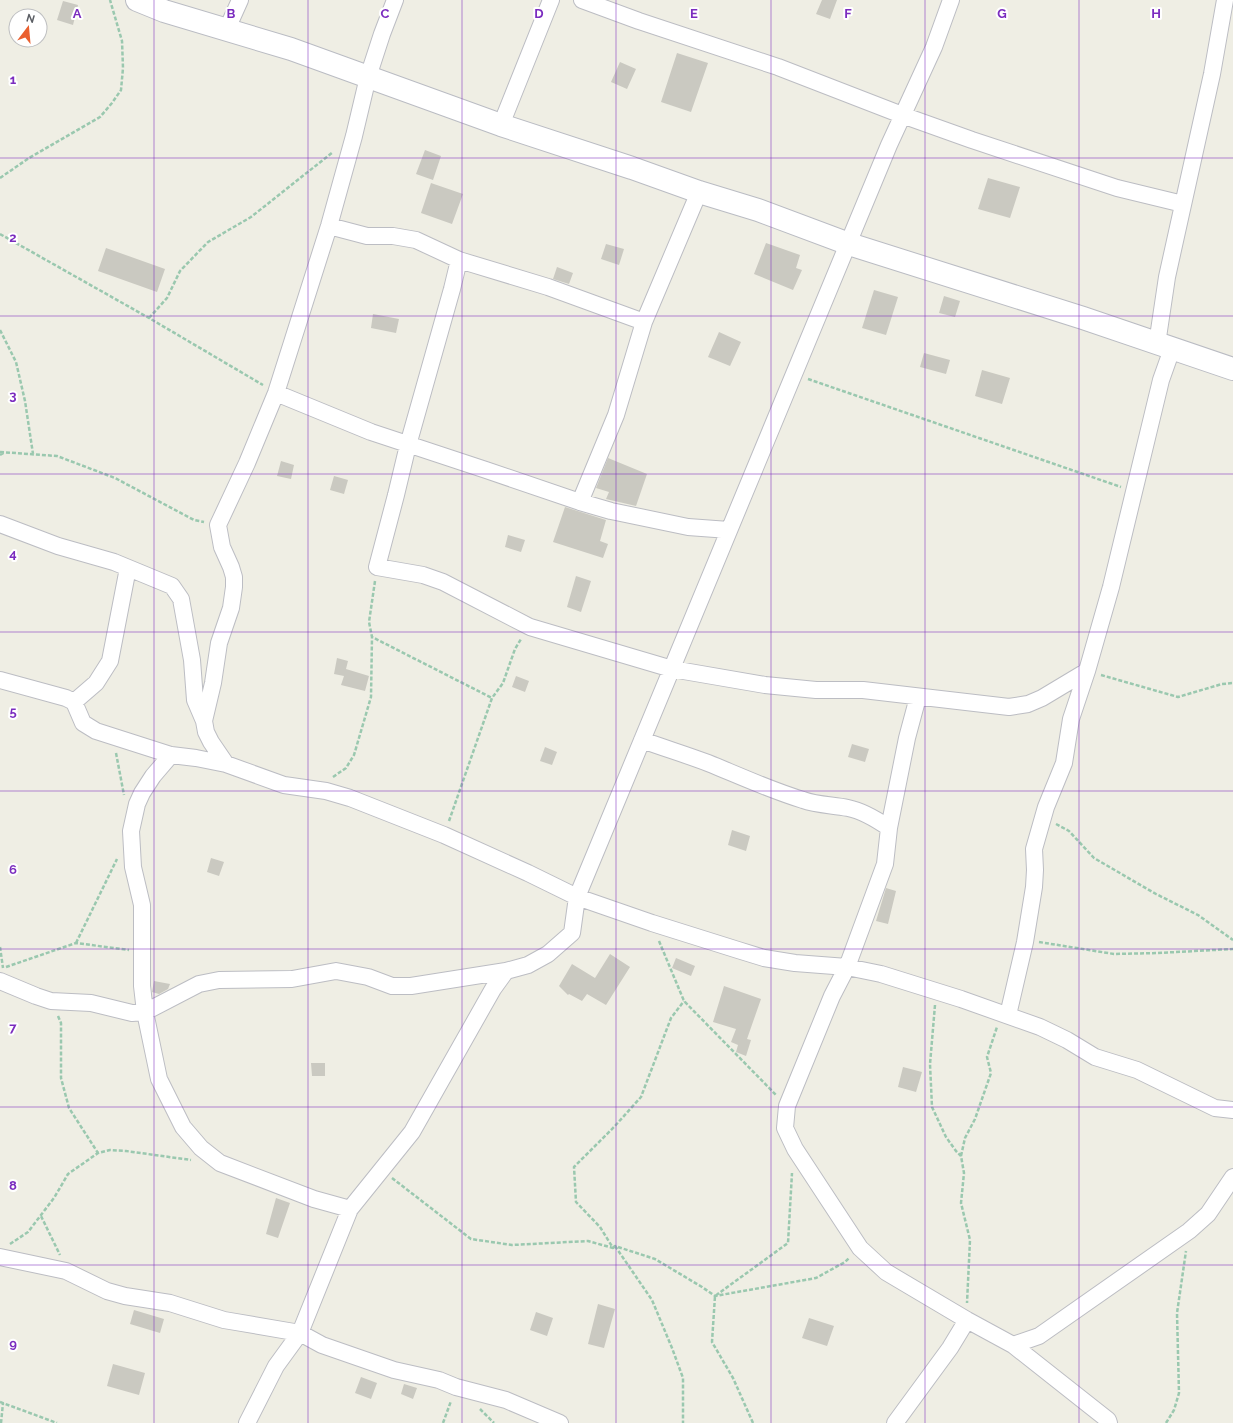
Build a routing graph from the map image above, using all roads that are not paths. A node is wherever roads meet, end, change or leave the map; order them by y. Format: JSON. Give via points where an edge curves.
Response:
{"nodes":[{"id":1,"x":137,"y":0,"type":"edge"},
{"id":2,"x":240,"y":0,"type":"edge"},
{"id":3,"x":395,"y":0,"type":"edge"},
{"id":4,"x":552,"y":0,"type":"edge"},
{"id":5,"x":582,"y":0,"type":"edge"},
{"id":6,"x":951,"y":0,"type":"edge"},
{"id":7,"x":1225,"y":0,"type":"edge"},
{"id":8,"x":227,"y":29,"type":"junction"},
{"id":9,"x":368,"y":77,"type":"junction"},
{"id":10,"x":902,"y":115,"type":"junction"},
{"id":11,"x":501,"y":125,"type":"junction"},
{"id":12,"x":699,"y":192,"type":"junction"},
{"id":13,"x":1183,"y":204,"type":"junction"},
{"id":14,"x":329,"y":226,"type":"junction"},
{"id":15,"x":849,"y":244,"type":"junction"},
{"id":16,"x":459,"y":260,"type":"junction"},
{"id":17,"x":644,"y":322,"type":"junction"},
{"id":18,"x":1165,"y":346,"type":"junction"},
{"id":19,"x":1233,"y":369,"type":"edge"},
{"id":20,"x":276,"y":393,"type":"junction"},
{"id":21,"x":408,"y":445,"type":"junction"},
{"id":22,"x":580,"y":502,"type":"junction"},
{"id":23,"x":0,"y":524,"type":"edge"},
{"id":24,"x":729,"y":530,"type":"junction"},
{"id":25,"x":128,"y":568,"type":"junction"},
{"id":26,"x":672,"y":669,"type":"junction"},
{"id":27,"x":1087,"y":671,"type":"junction"},
{"id":28,"x":0,"y":680,"type":"edge"},
{"id":29,"x":918,"y":697,"type":"junction"},
{"id":30,"x":74,"y":702,"type":"junction"},
{"id":31,"x":204,"y":721,"type":"junction"},
{"id":32,"x":642,"y":740,"type":"junction"},
{"id":33,"x":171,"y":755,"type":"junction"},
{"id":34,"x":226,"y":764,"type":"junction"},
{"id":35,"x":888,"y":828,"type":"junction"},
{"id":36,"x":577,"y":897,"type":"junction"},
{"id":37,"x":847,"y":967,"type":"junction"},
{"id":38,"x":506,"y":971,"type":"junction"},
{"id":39,"x":1,"y":973,"type":"edge"},
{"id":40,"x":145,"y":1012,"type":"junction"},
{"id":41,"x":1008,"y":1015,"type":"junction"},
{"id":42,"x":1233,"y":1110,"type":"edge"},
{"id":43,"x":1233,"y":1177,"type":"edge"},
{"id":44,"x":350,"y":1209,"type":"junction"},
{"id":45,"x":3,"y":1252,"type":"edge"},
{"id":46,"x":967,"y":1320,"type":"junction"},
{"id":47,"x":300,"y":1333,"type":"junction"},
{"id":48,"x":1013,"y":1345,"type":"junction"},
{"id":49,"x":247,"y":1423,"type":"edge"},
{"id":50,"x":560,"y":1423,"type":"edge"},
{"id":51,"x":895,"y":1423,"type":"edge"},
{"id":52,"x":1109,"y":1423,"type":"edge"}],
"edges":[{"from":1,"to":8,"type":"street","via":[[164,11]]},
{"from":2,"to":8,"type":"street"},
{"from":3,"to":9,"type":"street"},
{"from":4,"to":11,"type":"street"},
{"from":5,"to":10,"type":"street","via":[[778,67]]},
{"from":6,"to":10,"type":"street","via":[[934,47]]},
{"from":7,"to":13,"type":"street","via":[[1212,74]]},
{"from":8,"to":9,"type":"street"},
{"from":9,"to":11,"type":"street"},
{"from":9,"to":14,"type":"street"},
{"from":10,"to":13,"type":"street","via":[[1117,188]]},
{"from":10,"to":15,"type":"street"},
{"from":11,"to":12,"type":"street"},
{"from":12,"to":15,"type":"street","via":[[758,210]]},
{"from":12,"to":17,"type":"street"},
{"from":13,"to":18,"type":"street","via":[[1167,277]]},
{"from":14,"to":16,"type":"street","via":[[367,236],[393,236],[416,240]]},
{"from":14,"to":20,"type":"street"},
{"from":15,"to":18,"type":"street"},
{"from":15,"to":24,"type":"street"},
{"from":16,"to":17,"type":"street","via":[[548,287]]},
{"from":16,"to":21,"type":"street"},
{"from":17,"to":22,"type":"street","via":[[616,415]]},
{"from":18,"to":19,"type":"street"},
{"from":18,"to":27,"type":"street","via":[[1161,380],[1111,587]]},
{"from":20,"to":21,"type":"street"},
{"from":20,"to":31,"type":"street","via":[[218,525],[234,587],[231,608],[219,643]]},
{"from":21,"to":22,"type":"street"},
{"from":21,"to":26,"type":"street","via":[[377,567],[423,575],[443,582],[530,627]]},
{"from":22,"to":24,"type":"street","via":[[681,525]]},
{"from":23,"to":25,"type":"street"},
{"from":24,"to":26,"type":"street"},
{"from":25,"to":30,"type":"street","via":[[110,660],[96,683]]},
{"from":25,"to":31,"type":"street","via":[[172,586],[181,599],[192,660],[195,700]]},
{"from":26,"to":29,"type":"street","via":[[765,685],[816,690],[863,690]]},
{"from":26,"to":32,"type":"street"},
{"from":27,"to":29,"type":"street","via":[[1042,698],[1028,704],[1009,707]]},
{"from":27,"to":41,"type":"street","via":[[1071,719],[1064,763],[1049,796],[1034,849],[1034,887],[1025,942]]},
{"from":28,"to":30,"type":"street"},
{"from":29,"to":35,"type":"street"},
{"from":30,"to":33,"type":"street","via":[[83,723],[96,731]]},
{"from":31,"to":34,"type":"street","via":[[211,742]]},
{"from":32,"to":35,"type":"street","via":[[803,800],[860,812]]},
{"from":32,"to":36,"type":"street"},
{"from":33,"to":34,"type":"street"},
{"from":33,"to":40,"type":"street","via":[[142,793],[131,831],[134,867],[142,905],[142,986]]},
{"from":34,"to":36,"type":"street","via":[[284,785],[344,796],[444,835]]},
{"from":35,"to":37,"type":"street","via":[[885,864]]},
{"from":36,"to":37,"type":"street","via":[[764,958]]},
{"from":36,"to":38,"type":"street","via":[[572,933],[548,954],[528,965]]},
{"from":37,"to":41,"type":"street","via":[[881,974]]},
{"from":37,"to":46,"type":"street","via":[[832,996],[787,1106],[785,1128],[795,1149],[860,1248],[886,1272]]},
{"from":38,"to":40,"type":"street","via":[[411,986],[392,986],[368,977],[336,971],[292,979],[219,980],[199,984]]},
{"from":38,"to":44,"type":"street","via":[[493,989],[412,1132]]},
{"from":39,"to":40,"type":"street","via":[[36,996],[51,1001],[90,1004],[132,1013]]},
{"from":40,"to":44,"type":"street","via":[[159,1079],[183,1127],[201,1148],[220,1163],[314,1199]]},
{"from":41,"to":42,"type":"street","via":[[1067,1040],[1095,1057],[1137,1070],[1215,1108]]},
{"from":43,"to":48,"type":"street","via":[[1208,1214],[1189,1231],[1039,1336]]},
{"from":44,"to":47,"type":"street"},
{"from":45,"to":47,"type":"street","via":[[66,1271],[107,1291],[125,1296],[170,1303],[224,1320]]},
{"from":46,"to":48,"type":"street"},
{"from":46,"to":51,"type":"street","via":[[950,1348]]},
{"from":47,"to":49,"type":"street","via":[[276,1366]]},
{"from":47,"to":50,"type":"street","via":[[322,1345],[394,1370],[506,1400]]},
{"from":48,"to":52,"type":"street"}]}
